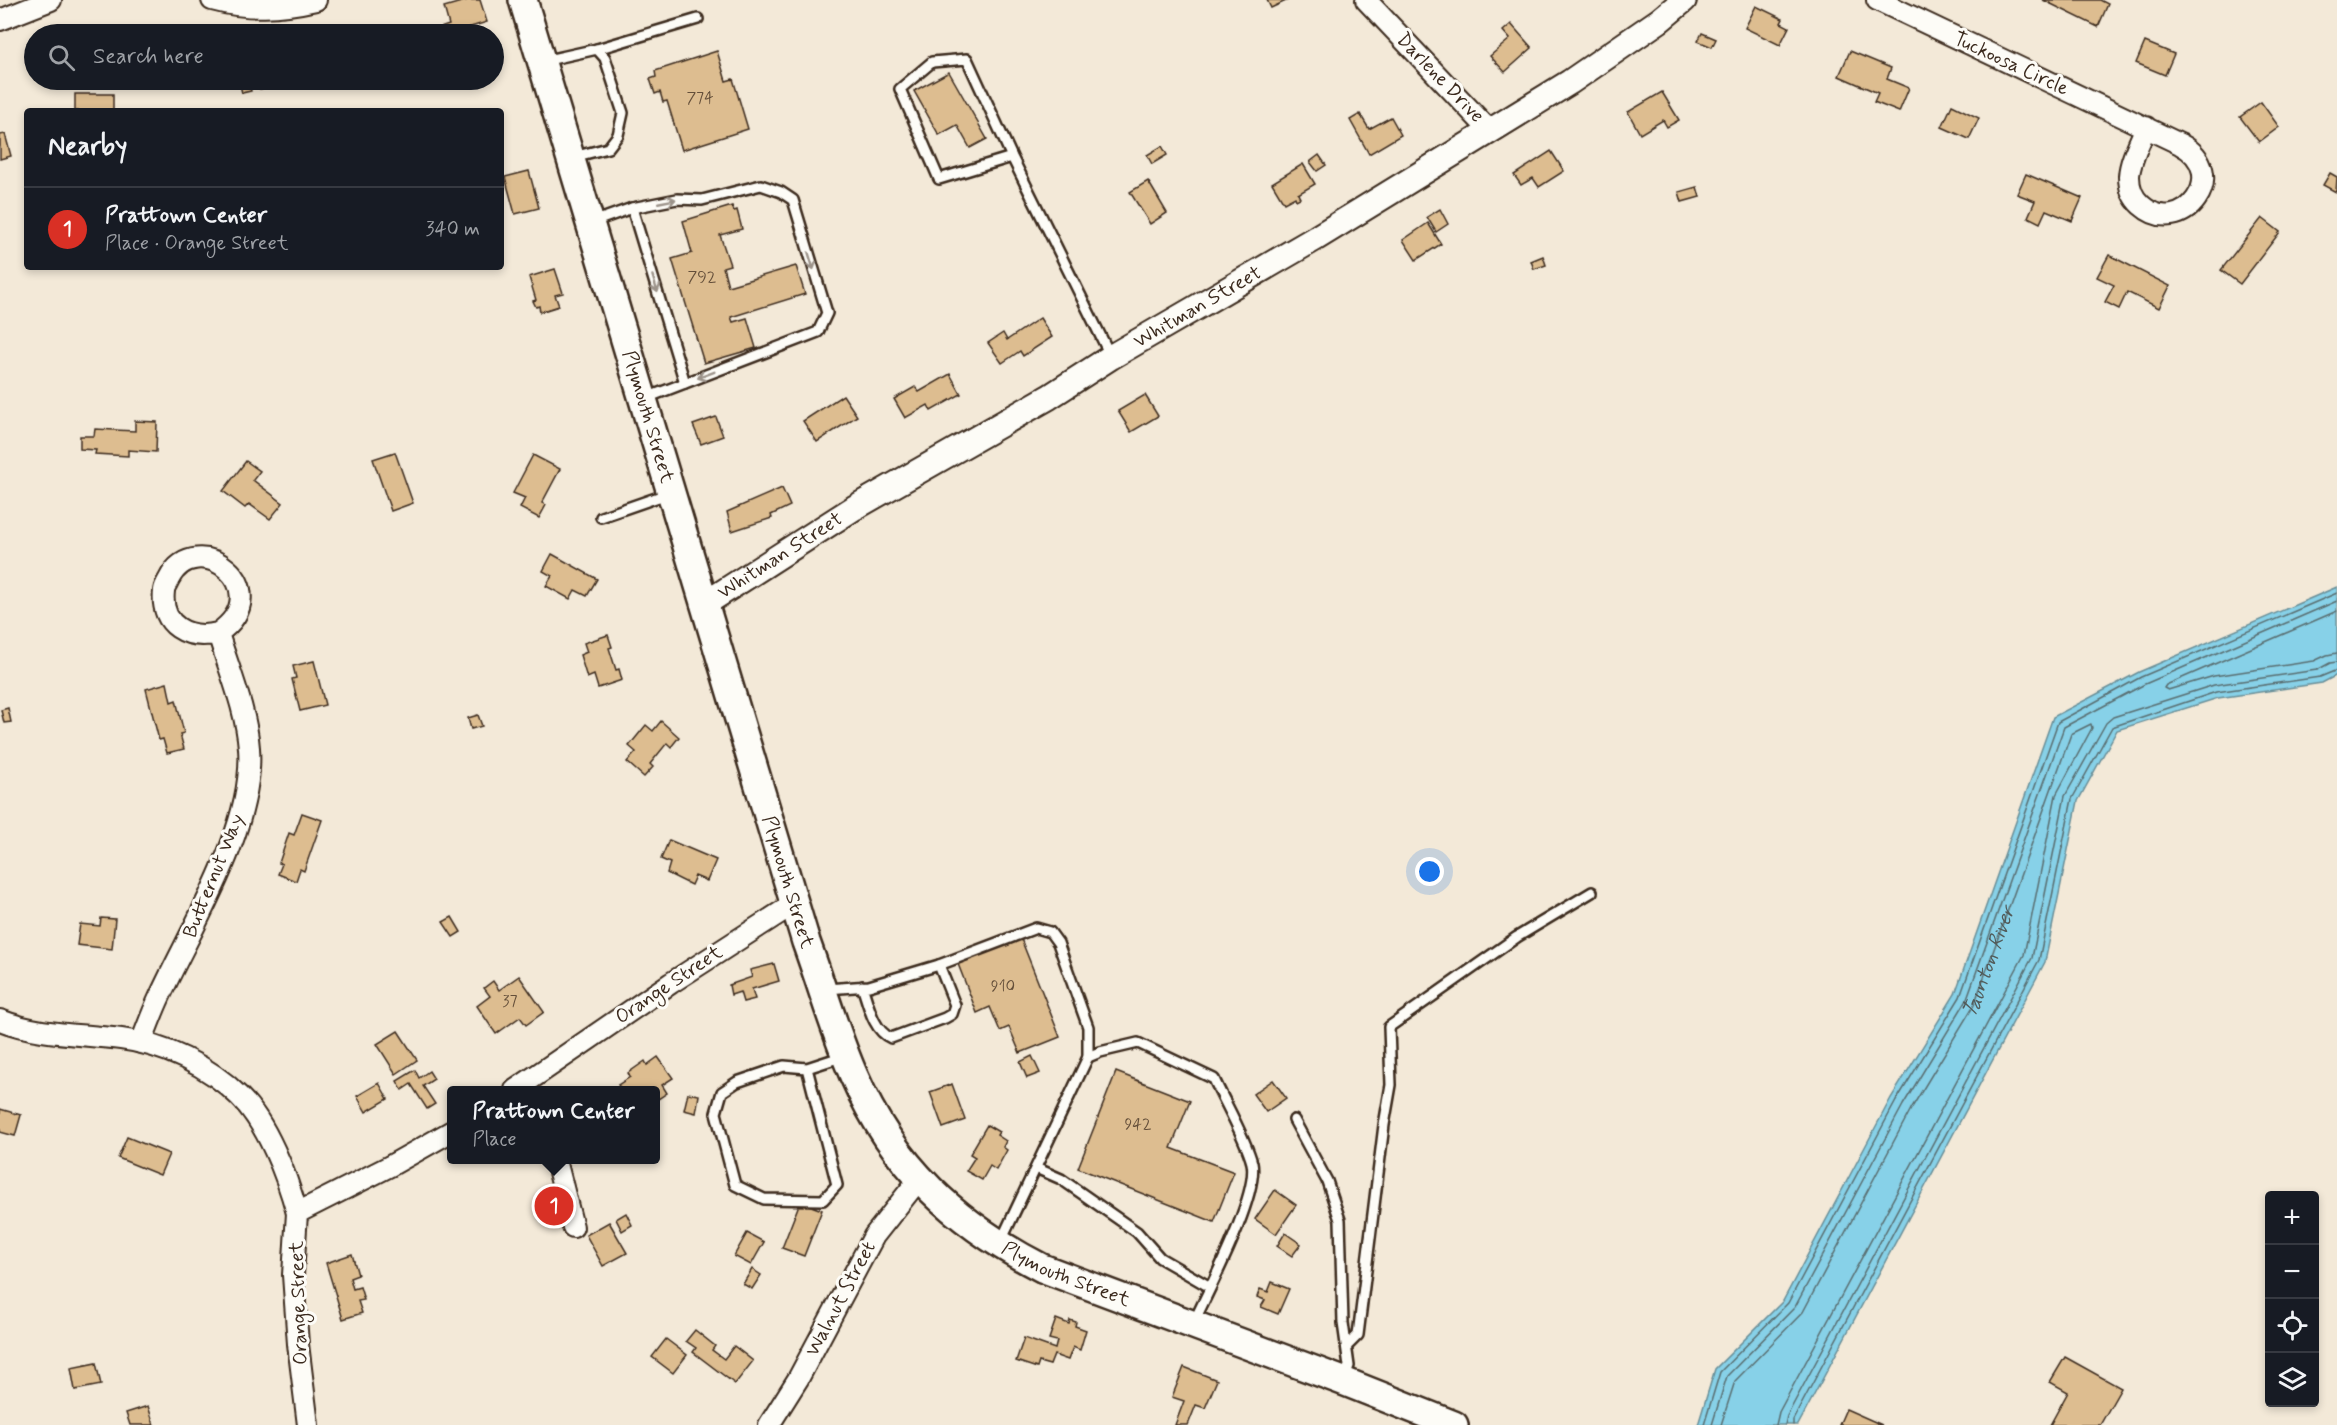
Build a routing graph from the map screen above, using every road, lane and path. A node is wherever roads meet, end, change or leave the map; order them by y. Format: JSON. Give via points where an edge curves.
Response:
{"nodes":[{"id":1,"x":51,"y":0,"type":"edge"},
{"id":2,"x":212,"y":0,"type":"edge"},
{"id":3,"x":316,"y":0,"type":"edge"},
{"id":4,"x":524,"y":0,"type":"edge"},
{"id":5,"x":1366,"y":0,"type":"edge"},
{"id":6,"x":1684,"y":0,"type":"edge"},
{"id":7,"x":1876,"y":0,"type":"edge"},
{"id":8,"x":698,"y":19,"type":"dead end"},
{"id":9,"x":0,"y":20,"type":"edge"},
{"id":10,"x":597,"y":49,"type":"junction"},
{"id":11,"x":542,"y":61,"type":"junction"},
{"id":12,"x":2146,"y":127,"type":"junction"},
{"id":13,"x":1490,"y":131,"type":"junction"},
{"id":14,"x":571,"y":157,"type":"junction"},
{"id":15,"x":1012,"y":157,"type":"junction"},
{"id":16,"x":632,"y":208,"type":"junction"},
{"id":17,"x":591,"y":223,"type":"junction"},
{"id":18,"x":1111,"y":357,"type":"junction"},
{"id":19,"x":685,"y":383,"type":"junction"},
{"id":20,"x":644,"y":398,"type":"junction"},
{"id":21,"x":672,"y":493,"type":"junction"},
{"id":22,"x":601,"y":517,"type":"dead end"},
{"id":23,"x":706,"y":603,"type":"junction"},
{"id":24,"x":218,"y":633,"type":"dead end"},
{"id":25,"x":1592,"y":892,"type":"dead end"},
{"id":26,"x":795,"y":903,"type":"junction"},
{"id":27,"x":939,"y":964,"type":"junction"},
{"id":28,"x":862,"y":986,"type":"junction"},
{"id":29,"x":823,"y":989,"type":"junction"},
{"id":30,"x":0,"y":1020,"type":"edge"},
{"id":31,"x":141,"y":1043,"type":"junction"},
{"id":32,"x":847,"y":1055,"type":"junction"},
{"id":33,"x":1088,"y":1057,"type":"junction"},
{"id":34,"x":807,"y":1068,"type":"junction"},
{"id":35,"x":537,"y":1084,"type":"edge"},
{"id":36,"x":1294,"y":1120,"type":"dead end"},
{"id":37,"x":447,"y":1134,"type":"edge"},
{"id":38,"x":557,"y":1164,"type":"edge"},
{"id":39,"x":1036,"y":1168,"type":"junction"},
{"id":40,"x":919,"y":1179,"type":"junction"},
{"id":41,"x":297,"y":1213,"type":"junction"},
{"id":42,"x":573,"y":1227,"type":"dead end"},
{"id":43,"x":999,"y":1246,"type":"junction"},
{"id":44,"x":1210,"y":1287,"type":"junction"},
{"id":45,"x":1193,"y":1326,"type":"junction"},
{"id":46,"x":1348,"y":1345,"type":"junction"},
{"id":47,"x":1343,"y":1381,"type":"junction"},
{"id":48,"x":308,"y":1425,"type":"edge"},
{"id":49,"x":770,"y":1425,"type":"edge"},
{"id":50,"x":1454,"y":1425,"type":"edge"}],
"edges":[{"from":1,"to":9,"type":"street"},
{"from":2,"to":3,"type":"street","via":[[271,7]]},
{"from":4,"to":11,"type":"main road","name":"Plymouth Street"},
{"from":5,"to":13,"type":"street","name":"Darlene Drive"},
{"from":6,"to":13,"type":"street","name":"Whitman Street","via":[[1610,56]]},
{"from":7,"to":12,"type":"street","name":"Tuckoosa Circle"},
{"from":8,"to":10,"type":"lane"},
{"from":10,"to":11,"type":"lane"},
{"from":10,"to":14,"type":"lane","via":[[605,58],[623,113],[618,135],[608,147]]},
{"from":11,"to":14,"type":"main road","name":"Plymouth Street"},
{"from":12,"to":12,"type":"street","name":"Tuckoosa Circle","via":[[2187,147],[2202,168],[2200,193],[2191,206],[2176,214],[2151,212],[2133,194],[2131,168]]},
{"from":13,"to":18,"type":"street","name":"Whitman Street"},
{"from":14,"to":17,"type":"main road","name":"Plymouth Street"},
{"from":15,"to":15,"type":"lane","via":[[967,59],[932,62],[900,89],[939,179]]},
{"from":15,"to":18,"type":"lane"},
{"from":16,"to":17,"type":"lane"},
{"from":16,"to":19,"type":"lane","one_way":true},
{"from":16,"to":19,"type":"lane","one_way":true,"via":[[677,199],[702,200],[761,185],[793,200],[827,313],[818,332]]},
{"from":17,"to":20,"type":"main road","name":"Plymouth Street"},
{"from":18,"to":23,"type":"street","name":"Whitman Street","via":[[1049,397],[844,514]]},
{"from":19,"to":20,"type":"lane"},
{"from":20,"to":21,"type":"main road","name":"Plymouth Street"},
{"from":21,"to":22,"type":"lane"},
{"from":21,"to":23,"type":"main road","name":"Plymouth Street"},
{"from":23,"to":26,"type":"main road","name":"Plymouth Street"},
{"from":24,"to":31,"type":"street","name":"Butternut Way","via":[[249,748],[242,809],[213,889]]},
{"from":25,"to":46,"type":"lane","via":[[1517,937],[1389,1027],[1391,1085],[1358,1335]]},
{"from":26,"to":29,"type":"main road","name":"Plymouth Street"},
{"from":26,"to":35,"type":"street","name":"Orange Street","via":[[671,982]]},
{"from":27,"to":28,"type":"lane"},
{"from":27,"to":28,"type":"lane","via":[[955,1005],[952,1014],[891,1038],[878,1028]]},
{"from":27,"to":33,"type":"lane","via":[[1036,928],[1050,932],[1058,943],[1089,1028]]},
{"from":28,"to":29,"type":"lane"},
{"from":29,"to":32,"type":"main road","name":"Plymouth Street"},
{"from":30,"to":31,"type":"street","via":[[78,1037]]},
{"from":31,"to":41,"type":"street","via":[[206,1071],[240,1097],[276,1155]]},
{"from":32,"to":34,"type":"lane"},
{"from":32,"to":40,"type":"main road","name":"Plymouth Street","via":[[876,1118]]},
{"from":33,"to":39,"type":"lane"},
{"from":33,"to":44,"type":"lane","via":[[1138,1043],[1214,1079],[1252,1164],[1252,1182],[1243,1213]]},
{"from":34,"to":34,"type":"lane","via":[[837,1185],[823,1200],[764,1199],[735,1185],[716,1113],[722,1092],[737,1082],[784,1066]]},
{"from":36,"to":46,"type":"lane","via":[[1328,1181],[1340,1220],[1343,1323]]},
{"from":37,"to":41,"type":"street","name":"Orange Street"},
{"from":38,"to":42,"type":"street"},
{"from":39,"to":43,"type":"lane"},
{"from":39,"to":44,"type":"lane","via":[[1062,1179],[1137,1232],[1160,1258]]},
{"from":40,"to":43,"type":"main road","name":"Plymouth Street","via":[[962,1219]]},
{"from":40,"to":49,"type":"street","name":"Walnut Street","via":[[874,1236]]},
{"from":41,"to":48,"type":"street","name":"Orange Street","via":[[293,1275]]},
{"from":43,"to":45,"type":"main road","name":"Plymouth Street","via":[[1042,1268]]},
{"from":44,"to":45,"type":"lane"},
{"from":45,"to":47,"type":"main road","name":"Plymouth Street"},
{"from":46,"to":47,"type":"lane","via":[[1349,1366]]},
{"from":47,"to":50,"type":"main road","name":"Plymouth Street"}]}
